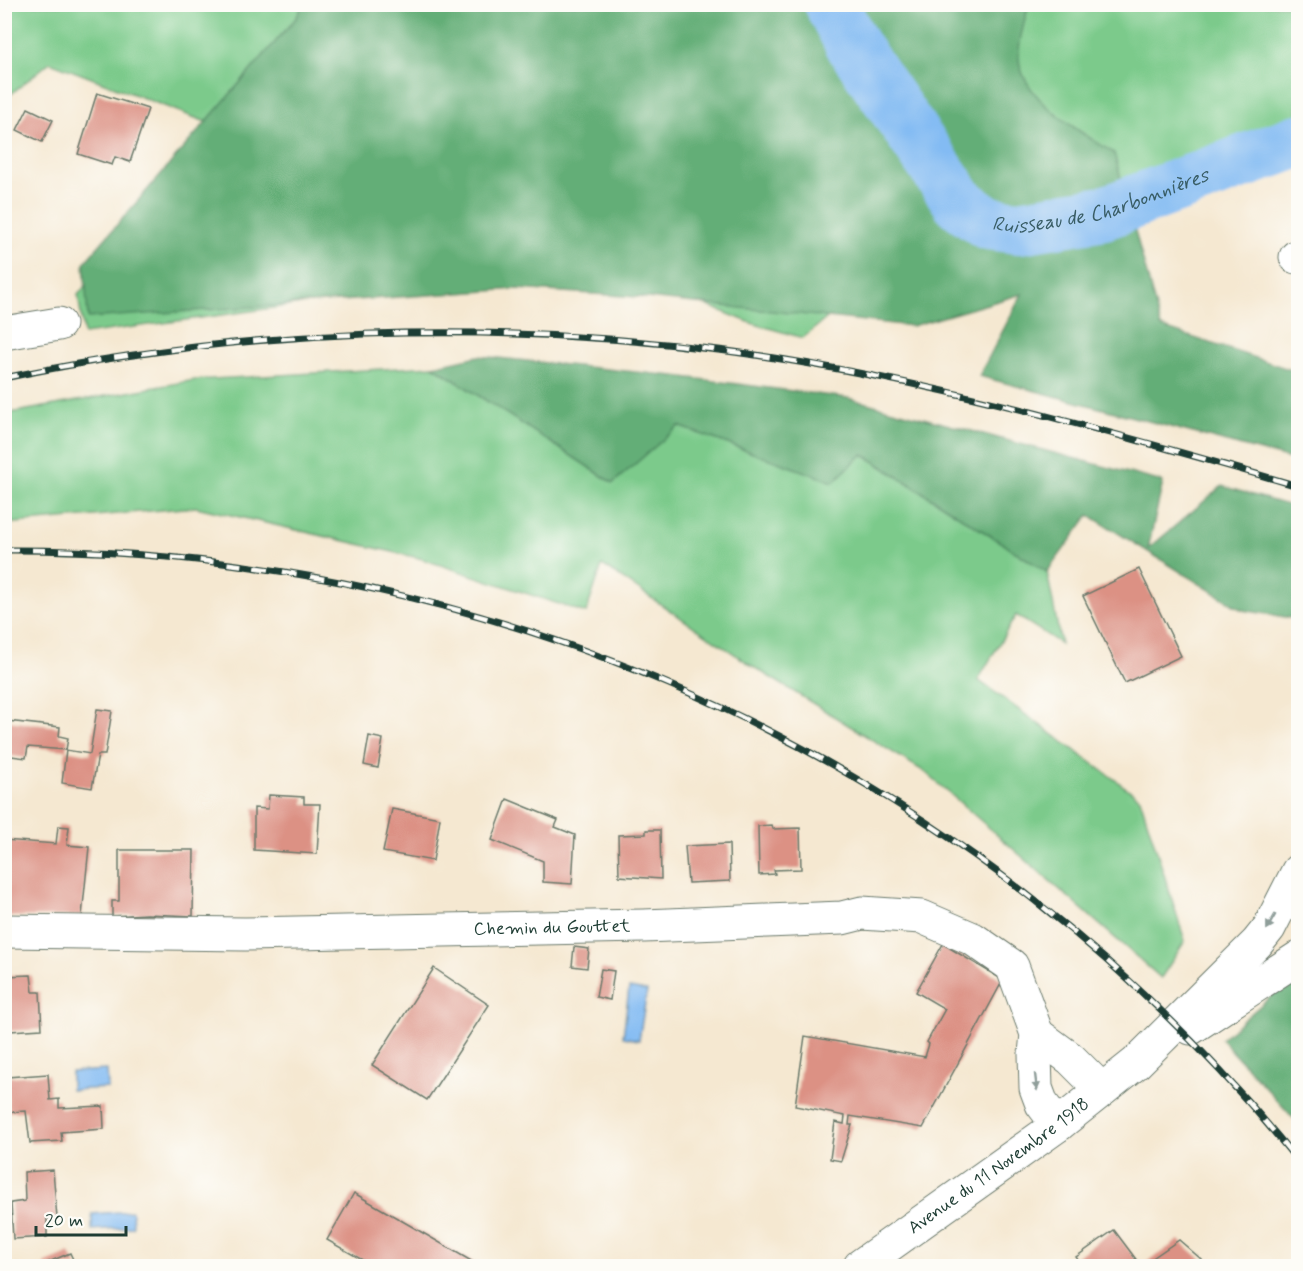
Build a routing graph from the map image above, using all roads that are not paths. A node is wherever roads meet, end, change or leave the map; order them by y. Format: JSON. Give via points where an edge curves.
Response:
{"nodes":[{"id":1,"x":59,"y":324,"type":"dead end"},
{"id":2,"x":4,"y":333,"type":"edge"},
{"id":3,"x":1299,"y":871,"type":"edge"},
{"id":4,"x":4,"y":931,"type":"edge"},
{"id":5,"x":1299,"y":957,"type":"edge"},
{"id":6,"x":1037,"y":1034,"type":"junction"},
{"id":7,"x":1136,"y":1063,"type":"junction"},
{"id":8,"x":1102,"y":1090,"type":"junction"},
{"id":9,"x":1058,"y":1125,"type":"junction"},
{"id":10,"x":860,"y":1266,"type":"edge"}],
"edges":[{"from":1,"to":2,"type":"street"},
{"from":3,"to":7,"type":"street","name":"Avenue du 11 Novembre 1918","one_way":true,"via":[[1257,942]]},
{"from":4,"to":6,"type":"street","name":"Chemin du Gouttet","via":[[256,934],[644,927],[842,918],[862,913],[922,917],[973,939],[1012,966]]},
{"from":5,"to":7,"type":"street","name":"Avenue du 11 Novembre 1918"},
{"from":6,"to":8,"type":"street","via":[[1071,1059]]},
{"from":6,"to":9,"type":"street","name":"Chemin du Gouttet","one_way":true,"via":[[1036,1088],[1042,1104]]},
{"from":7,"to":8,"type":"street","name":"Avenue du 11 Novembre 1918"},
{"from":8,"to":9,"type":"street","name":"Avenue du 11 Novembre 1918"},
{"from":9,"to":10,"type":"street","name":"Avenue du 11 Novembre 1918"}]}
